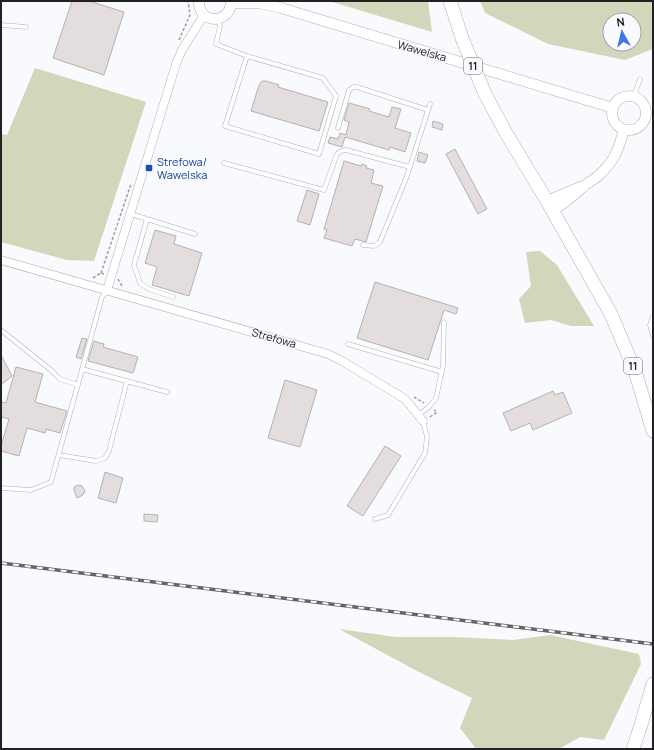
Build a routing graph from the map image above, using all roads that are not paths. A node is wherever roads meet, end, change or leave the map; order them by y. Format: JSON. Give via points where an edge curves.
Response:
{"nodes":[{"id":1,"x":199,"y":1,"type":"edge"},
{"id":2,"x":450,"y":1,"type":"edge"},
{"id":3,"x":231,"y":2,"type":"edge"},
{"id":4,"x":204,"y":15,"type":"junction"},
{"id":5,"x":218,"y":19,"type":"junction"},
{"id":6,"x":1,"y":25,"type":"edge"},
{"id":7,"x":26,"y":27,"type":"dead end"},
{"id":8,"x":247,"y":56,"type":"junction"},
{"id":9,"x":640,"y":78,"type":"dead end"},
{"id":10,"x":634,"y":96,"type":"junction"},
{"id":11,"x":430,"y":104,"type":"dead end"},
{"id":12,"x":613,"y":108,"type":"junction"},
{"id":13,"x":428,"y":110,"type":"junction"},
{"id":14,"x":649,"y":119,"type":"edge"},
{"id":15,"x":338,"y":128,"type":"dead end"},
{"id":16,"x":624,"y":129,"type":"junction"},
{"id":17,"x":224,"y":163,"type":"dead end"},
{"id":18,"x":410,"y":167,"type":"junction"},
{"id":19,"x":549,"y":206,"type":"junction"},
{"id":20,"x":131,"y":214,"type":"junction"},
{"id":21,"x":147,"y":219,"type":"junction"},
{"id":22,"x":195,"y":234,"type":"dead end"},
{"id":23,"x":363,"y":245,"type":"dead end"},
{"id":24,"x":1,"y":260,"type":"edge"},
{"id":25,"x":107,"y":290,"type":"junction"},
{"id":26,"x":173,"y":296,"type":"dead end"},
{"id":27,"x":653,"y":316,"type":"edge"},
{"id":28,"x":444,"y":322,"type":"dead end"},
{"id":29,"x":1,"y":330,"type":"edge"},
{"id":30,"x":653,"y":336,"type":"edge"},
{"id":31,"x":348,"y":344,"type":"dead end"},
{"id":32,"x":82,"y":369,"type":"junction"},
{"id":33,"x":442,"y":372,"type":"junction"},
{"id":34,"x":127,"y":381,"type":"junction"},
{"id":35,"x":78,"y":385,"type":"junction"},
{"id":36,"x":167,"y":392,"type":"dead end"},
{"id":37,"x":421,"y":418,"type":"junction"},
{"id":38,"x":653,"y":431,"type":"edge"},
{"id":39,"x":59,"y":455,"type":"junction"},
{"id":40,"x":1,"y":488,"type":"edge"},
{"id":41,"x":375,"y":519,"type":"dead end"},
{"id":42,"x":653,"y":684,"type":"edge"},
{"id":43,"x":633,"y":749,"type":"edge"}],
"edges":[{"from":1,"to":4,"type":"street"},
{"from":2,"to":19,"type":"highway","number":"11","bridge":true,"via":[[485,94]]},
{"from":3,"to":5,"type":"street","via":[[228,13]]},
{"from":3,"to":12,"type":"street","name":"Wawelska","via":[[281,8]]},
{"from":4,"to":5,"type":"street"},
{"from":4,"to":20,"type":"street","via":[[176,64]]},
{"from":5,"to":8,"type":"lane","via":[[220,26],[216,44]]},
{"from":6,"to":7,"type":"lane"},
{"from":8,"to":8,"type":"lane","via":[[225,126],[318,154],[336,96],[323,78]]},
{"from":9,"to":10,"type":"lane"},
{"from":10,"to":12,"type":"street","via":[[621,98]]},
{"from":10,"to":14,"type":"street","via":[[642,101]]},
{"from":11,"to":13,"type":"lane"},
{"from":12,"to":16,"type":"street","via":[[614,121]]},
{"from":13,"to":15,"type":"lane","via":[[353,87],[349,90]]},
{"from":13,"to":18,"type":"lane"},
{"from":14,"to":16,"type":"street","via":[[637,128]]},
{"from":16,"to":19,"type":"street","via":[[614,159],[599,175],[570,199]]},
{"from":17,"to":18,"type":"lane","via":[[324,190],[337,154],[341,151],[346,150]]},
{"from":18,"to":23,"type":"lane","via":[[380,242],[374,246]]},
{"from":19,"to":38,"type":"highway","number":"11","via":[[621,337],[642,391]]},
{"from":20,"to":21,"type":"lane"},
{"from":20,"to":25,"type":"street"},
{"from":21,"to":22,"type":"lane"},
{"from":21,"to":26,"type":"lane","via":[[134,265],[140,283]]},
{"from":24,"to":25,"type":"street","name":"Strefowa"},
{"from":25,"to":32,"type":"lane","via":[[102,297]]},
{"from":25,"to":37,"type":"street","name":"Strefowa","via":[[328,354],[405,399]]},
{"from":27,"to":30,"type":"lane","via":[[650,325]]},
{"from":28,"to":33,"type":"lane"},
{"from":29,"to":35,"type":"lane","via":[[60,379]]},
{"from":31,"to":33,"type":"lane"},
{"from":32,"to":34,"type":"lane"},
{"from":32,"to":35,"type":"lane"},
{"from":33,"to":37,"type":"lane","via":[[436,398]]},
{"from":34,"to":36,"type":"lane"},
{"from":34,"to":39,"type":"lane","via":[[109,451],[104,458],[96,461]]},
{"from":35,"to":39,"type":"lane"},
{"from":37,"to":41,"type":"lane","via":[[427,437],[425,453],[388,515]]},
{"from":39,"to":40,"type":"lane","via":[[51,482],[31,490]]},
{"from":42,"to":43,"type":"highway"}]}
